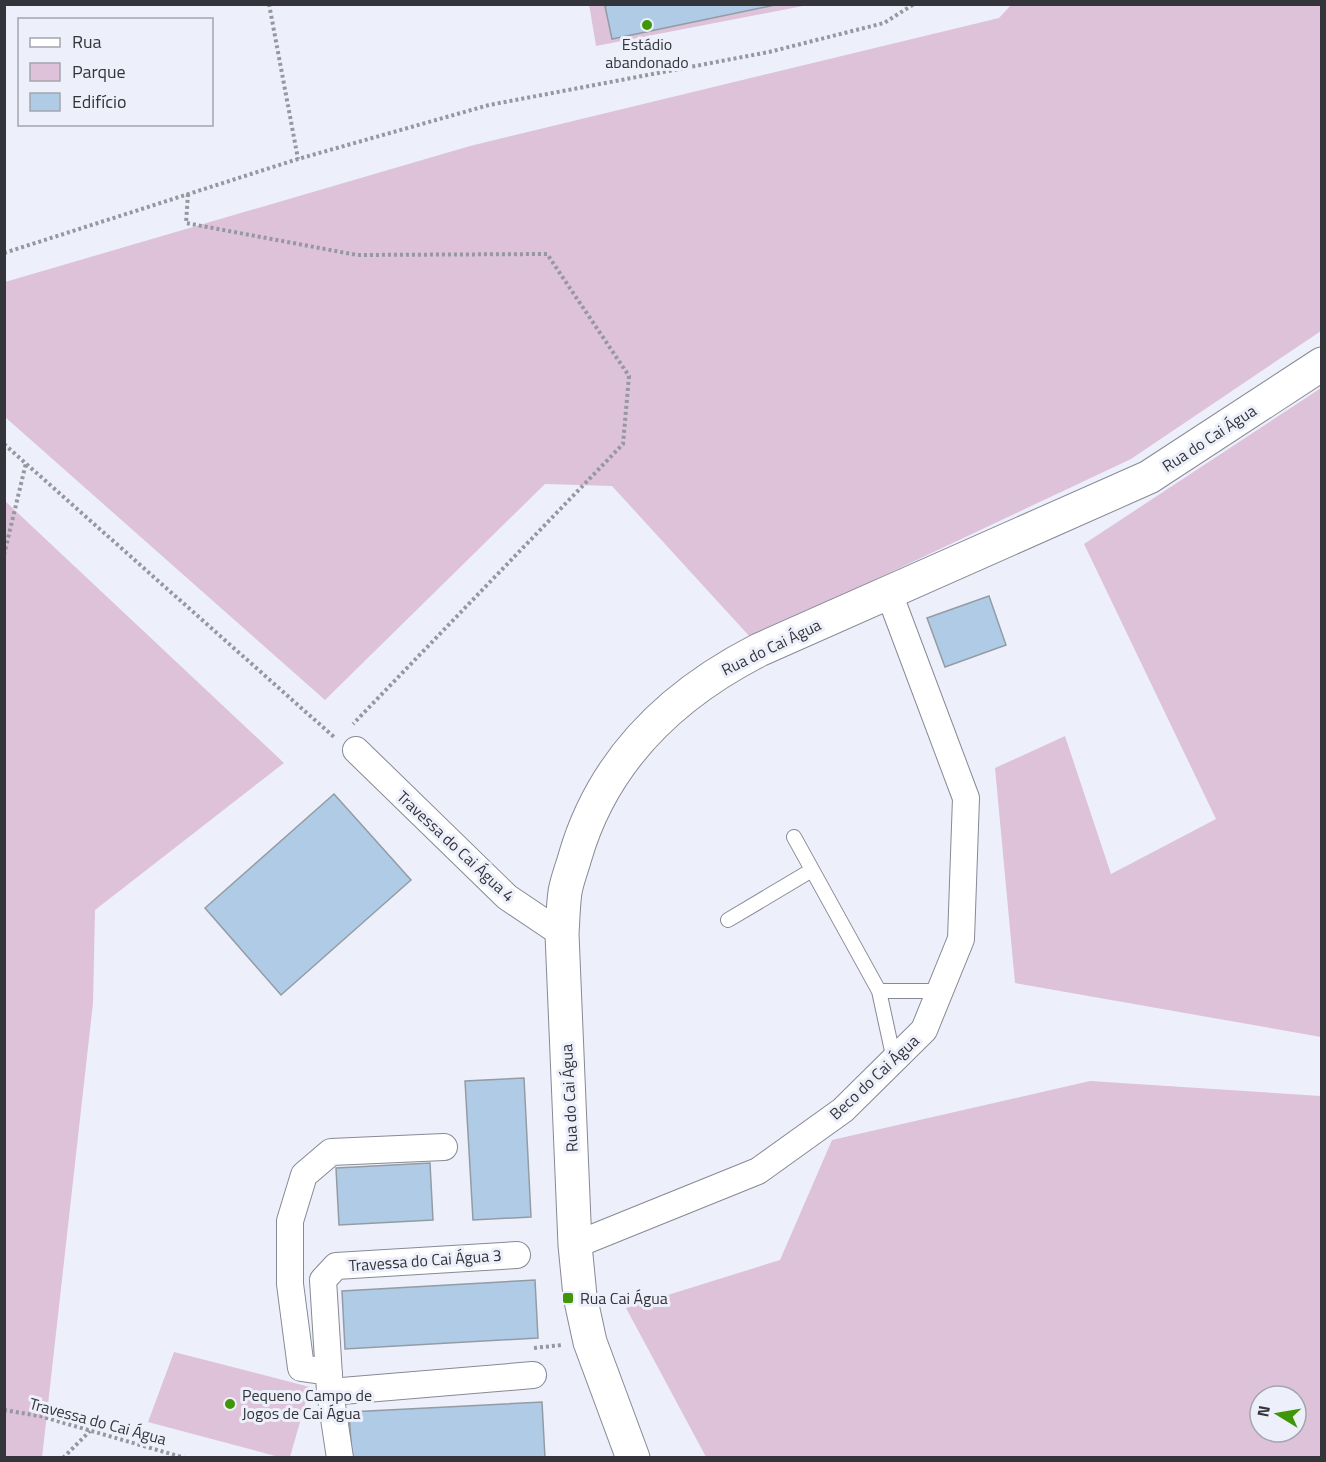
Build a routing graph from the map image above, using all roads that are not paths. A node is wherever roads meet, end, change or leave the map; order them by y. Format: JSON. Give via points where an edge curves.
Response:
{"nodes":[{"id":1,"x":1322,"y":364,"type":"edge"},
{"id":2,"x":890,"y":593,"type":"junction"},
{"id":3,"x":347,"y":745,"type":"road end"},
{"id":4,"x":794,"y":837,"type":"dead end"},
{"id":5,"x":812,"y":870,"type":"junction"},
{"id":6,"x":728,"y":920,"type":"dead end"},
{"id":7,"x":562,"y":934,"type":"junction"},
{"id":8,"x":879,"y":991,"type":"junction"},
{"id":9,"x":940,"y":991,"type":"junction"},
{"id":10,"x":894,"y":1060,"type":"junction"},
{"id":11,"x":444,"y":1147,"type":"dead end"},
{"id":12,"x":575,"y":1245,"type":"junction"},
{"id":13,"x":517,"y":1255,"type":"dead end"},
{"id":14,"x":533,"y":1375,"type":"dead end"},
{"id":15,"x":329,"y":1382,"type":"junction"},
{"id":16,"x":340,"y":1458,"type":"edge"},
{"id":17,"x":633,"y":1458,"type":"edge"}],
"edges":[{"from":1,"to":2,"type":"street","name":"Rua do Cai Água","via":[[1149,477]]},
{"from":2,"to":7,"type":"street","name":"Rua do Cai Água","via":[[729,665],[688,693],[644,733],[608,780],[582,834],[565,891]]},
{"from":2,"to":9,"type":"street","name":"Beco do Cai Água","via":[[966,798],[961,939]]},
{"from":3,"to":7,"type":"street","name":"Travessa do Cai Água 4","via":[[507,897]]},
{"from":4,"to":5,"type":"lane"},
{"from":5,"to":6,"type":"lane"},
{"from":5,"to":8,"type":"lane"},
{"from":7,"to":12,"type":"street","name":"Rua do Cai Água"},
{"from":8,"to":9,"type":"lane"},
{"from":8,"to":10,"type":"lane"},
{"from":9,"to":10,"type":"street","name":"Beco do Cai Água","via":[[924,1030]]},
{"from":10,"to":12,"type":"street","name":"Beco do Cai Água","via":[[843,1110],[758,1171]]},
{"from":11,"to":15,"type":"street","via":[[331,1152],[304,1175],[290,1221],[290,1284],[301,1368]]},
{"from":12,"to":17,"type":"street","name":"Rua do Cai Água","via":[[587,1330]]},
{"from":13,"to":15,"type":"street","name":"Travessa do Cai Água 3","via":[[336,1266],[323,1280]]},
{"from":14,"to":15,"type":"street"},
{"from":15,"to":16,"type":"street","name":"Travessa do Cai Água 3"}]}
